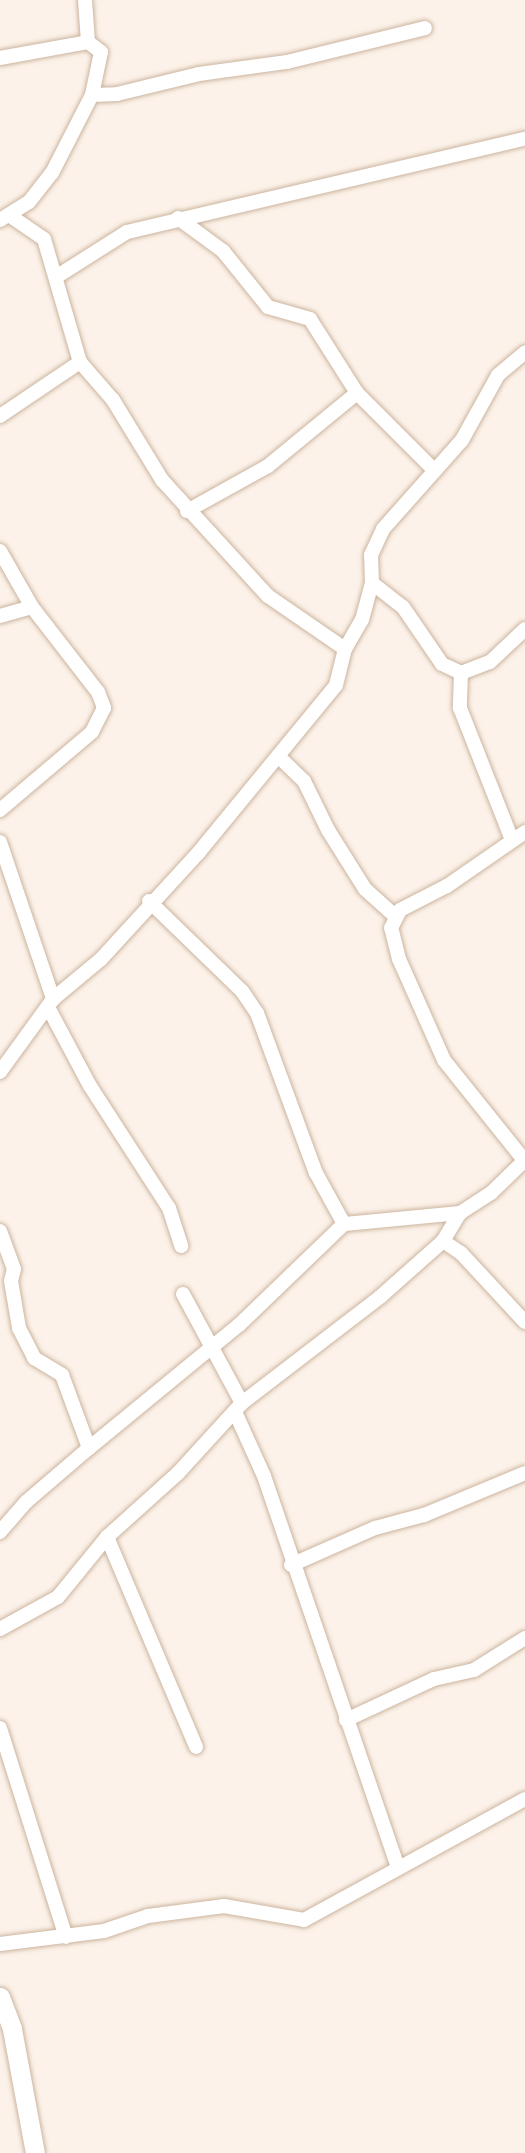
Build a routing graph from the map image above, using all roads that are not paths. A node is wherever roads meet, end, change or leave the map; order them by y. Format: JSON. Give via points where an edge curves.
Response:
{"nodes":[{"id":1,"x":85,"y":0,"type":"edge"},
{"id":2,"x":425,"y":28,"type":"dead end"},
{"id":3,"x":88,"y":43,"type":"junction"},
{"id":4,"x":0,"y":58,"type":"edge"},
{"id":5,"x":92,"y":95,"type":"junction"},
{"id":6,"x":525,"y":139,"type":"edge"},
{"id":7,"x":4,"y":218,"type":"edge"},
{"id":8,"x":178,"y":218,"type":"junction"},
{"id":9,"x":56,"y":277,"type":"junction"},
{"id":10,"x":525,"y":352,"type":"edge"},
{"id":11,"x":80,"y":362,"type":"junction"},
{"id":12,"x":357,"y":393,"type":"junction"},
{"id":13,"x":0,"y":416,"type":"edge"},
{"id":14,"x":433,"y":469,"type":"junction"},
{"id":15,"x":187,"y":511,"type":"junction"},
{"id":16,"x":0,"y":551,"type":"edge"},
{"id":17,"x":372,"y":583,"type":"junction"},
{"id":18,"x":32,"y":607,"type":"junction"},
{"id":19,"x":0,"y":615,"type":"edge"},
{"id":20,"x":525,"y":629,"type":"edge"},
{"id":21,"x":345,"y":649,"type":"junction"},
{"id":22,"x":461,"y":673,"type":"junction"},
{"id":23,"x":278,"y":757,"type":"junction"},
{"id":24,"x":0,"y":810,"type":"edge"},
{"id":25,"x":519,"y":836,"type":"edge"},
{"id":26,"x":0,"y":842,"type":"edge"},
{"id":27,"x":149,"y":901,"type":"junction"},
{"id":28,"x":395,"y":916,"type":"junction"},
{"id":29,"x":51,"y":1004,"type":"junction"},
{"id":30,"x":0,"y":1072,"type":"edge"},
{"id":31,"x":525,"y":1160,"type":"edge"},
{"id":32,"x":460,"y":1213,"type":"junction"},
{"id":33,"x":344,"y":1224,"type":"junction"},
{"id":34,"x":0,"y":1231,"type":"edge"},
{"id":35,"x":443,"y":1241,"type":"junction"},
{"id":36,"x":181,"y":1246,"type":"dead end"},
{"id":37,"x":6,"y":1282,"type":"edge"},
{"id":38,"x":183,"y":1294,"type":"dead end"},
{"id":39,"x":525,"y":1322,"type":"edge"},
{"id":40,"x":210,"y":1344,"type":"junction"},
{"id":41,"x":238,"y":1407,"type":"junction"},
{"id":42,"x":89,"y":1448,"type":"junction"},
{"id":43,"x":525,"y":1473,"type":"edge"},
{"id":44,"x":0,"y":1532,"type":"edge"},
{"id":45,"x":107,"y":1537,"type":"junction"},
{"id":46,"x":291,"y":1566,"type":"junction"},
{"id":47,"x":0,"y":1629,"type":"edge"},
{"id":48,"x":525,"y":1638,"type":"edge"},
{"id":49,"x":346,"y":1720,"type":"junction"},
{"id":50,"x":0,"y":1728,"type":"edge"},
{"id":51,"x":196,"y":1747,"type":"dead end"},
{"id":52,"x":525,"y":1799,"type":"edge"},
{"id":53,"x":398,"y":1868,"type":"junction"},
{"id":54,"x":66,"y":1937,"type":"junction"},
{"id":55,"x":0,"y":1944,"type":"edge"},
{"id":56,"x":0,"y":1997,"type":"edge"},
{"id":57,"x":35,"y":2153,"type":"edge"}],
"edges":[{"from":1,"to":3,"type":"street"},
{"from":2,"to":5,"type":"street","via":[[286,62]]},
{"from":3,"to":4,"type":"street"},
{"from":3,"to":5,"type":"street","via":[[100,52]]},
{"from":5,"to":7,"type":"street","via":[[52,173],[29,202]]},
{"from":6,"to":8,"type":"street"},
{"from":7,"to":9,"type":"street","via":[[44,239]]},
{"from":8,"to":9,"type":"street","via":[[127,232]]},
{"from":8,"to":12,"type":"street","via":[[223,251],[268,307],[310,319]]},
{"from":9,"to":11,"type":"street"},
{"from":10,"to":14,"type":"street","via":[[498,375],[472,426]]},
{"from":11,"to":13,"type":"street"},
{"from":11,"to":15,"type":"street","via":[[113,400],[162,480]]},
{"from":12,"to":14,"type":"street"},
{"from":12,"to":15,"type":"street","via":[[268,466]]},
{"from":14,"to":17,"type":"street","via":[[383,529],[371,555]]},
{"from":15,"to":21,"type":"street","via":[[268,596]]},
{"from":16,"to":18,"type":"street"},
{"from":17,"to":21,"type":"street","via":[[362,620]]},
{"from":17,"to":22,"type":"street","via":[[403,607],[442,664]]},
{"from":18,"to":19,"type":"street"},
{"from":18,"to":24,"type":"street","via":[[98,692],[104,708],[92,732]]},
{"from":20,"to":22,"type":"street","via":[[490,662]]},
{"from":21,"to":23,"type":"street","via":[[336,685]]},
{"from":22,"to":25,"type":"street","via":[[460,708]]},
{"from":23,"to":27,"type":"street","via":[[199,852]]},
{"from":23,"to":28,"type":"street","via":[[304,781],[365,889]]},
{"from":25,"to":28,"type":"street"},
{"from":26,"to":29,"type":"street"},
{"from":27,"to":29,"type":"street","via":[[101,959]]},
{"from":27,"to":33,"type":"street","via":[[242,991],[257,1013],[316,1173]]},
{"from":28,"to":31,"type":"street","via":[[391,928],[398,959],[444,1060]]},
{"from":29,"to":30,"type":"street"},
{"from":29,"to":36,"type":"street","via":[[90,1086],[169,1209]]},
{"from":31,"to":32,"type":"street","via":[[492,1192]]},
{"from":32,"to":33,"type":"street"},
{"from":32,"to":35,"type":"street"},
{"from":33,"to":40,"type":"street","via":[[239,1325]]},
{"from":34,"to":37,"type":"street","via":[[14,1269]]},
{"from":35,"to":39,"type":"street","via":[[461,1253]]},
{"from":35,"to":41,"type":"street","via":[[380,1297]]},
{"from":37,"to":42,"type":"street","via":[[19,1328],[34,1358],[62,1375]]},
{"from":38,"to":40,"type":"street"},
{"from":40,"to":41,"type":"street"},
{"from":40,"to":42,"type":"street"},
{"from":41,"to":45,"type":"street","via":[[178,1473]]},
{"from":41,"to":46,"type":"street"},
{"from":42,"to":44,"type":"street","via":[[26,1502]]},
{"from":43,"to":46,"type":"street","via":[[424,1515],[375,1528]]},
{"from":45,"to":47,"type":"street","via":[[58,1597]]},
{"from":45,"to":51,"type":"street"},
{"from":46,"to":49,"type":"street","via":[[323,1643]]},
{"from":48,"to":49,"type":"street","via":[[474,1670],[434,1679]]},
{"from":49,"to":53,"type":"street"},
{"from":50,"to":54,"type":"street"},
{"from":52,"to":53,"type":"street"},
{"from":53,"to":54,"type":"street","via":[[304,1920],[224,1906],[148,1916],[104,1931]]},
{"from":54,"to":55,"type":"street"},
{"from":56,"to":57,"type":"highway","via":[[12,2029]]}]}
